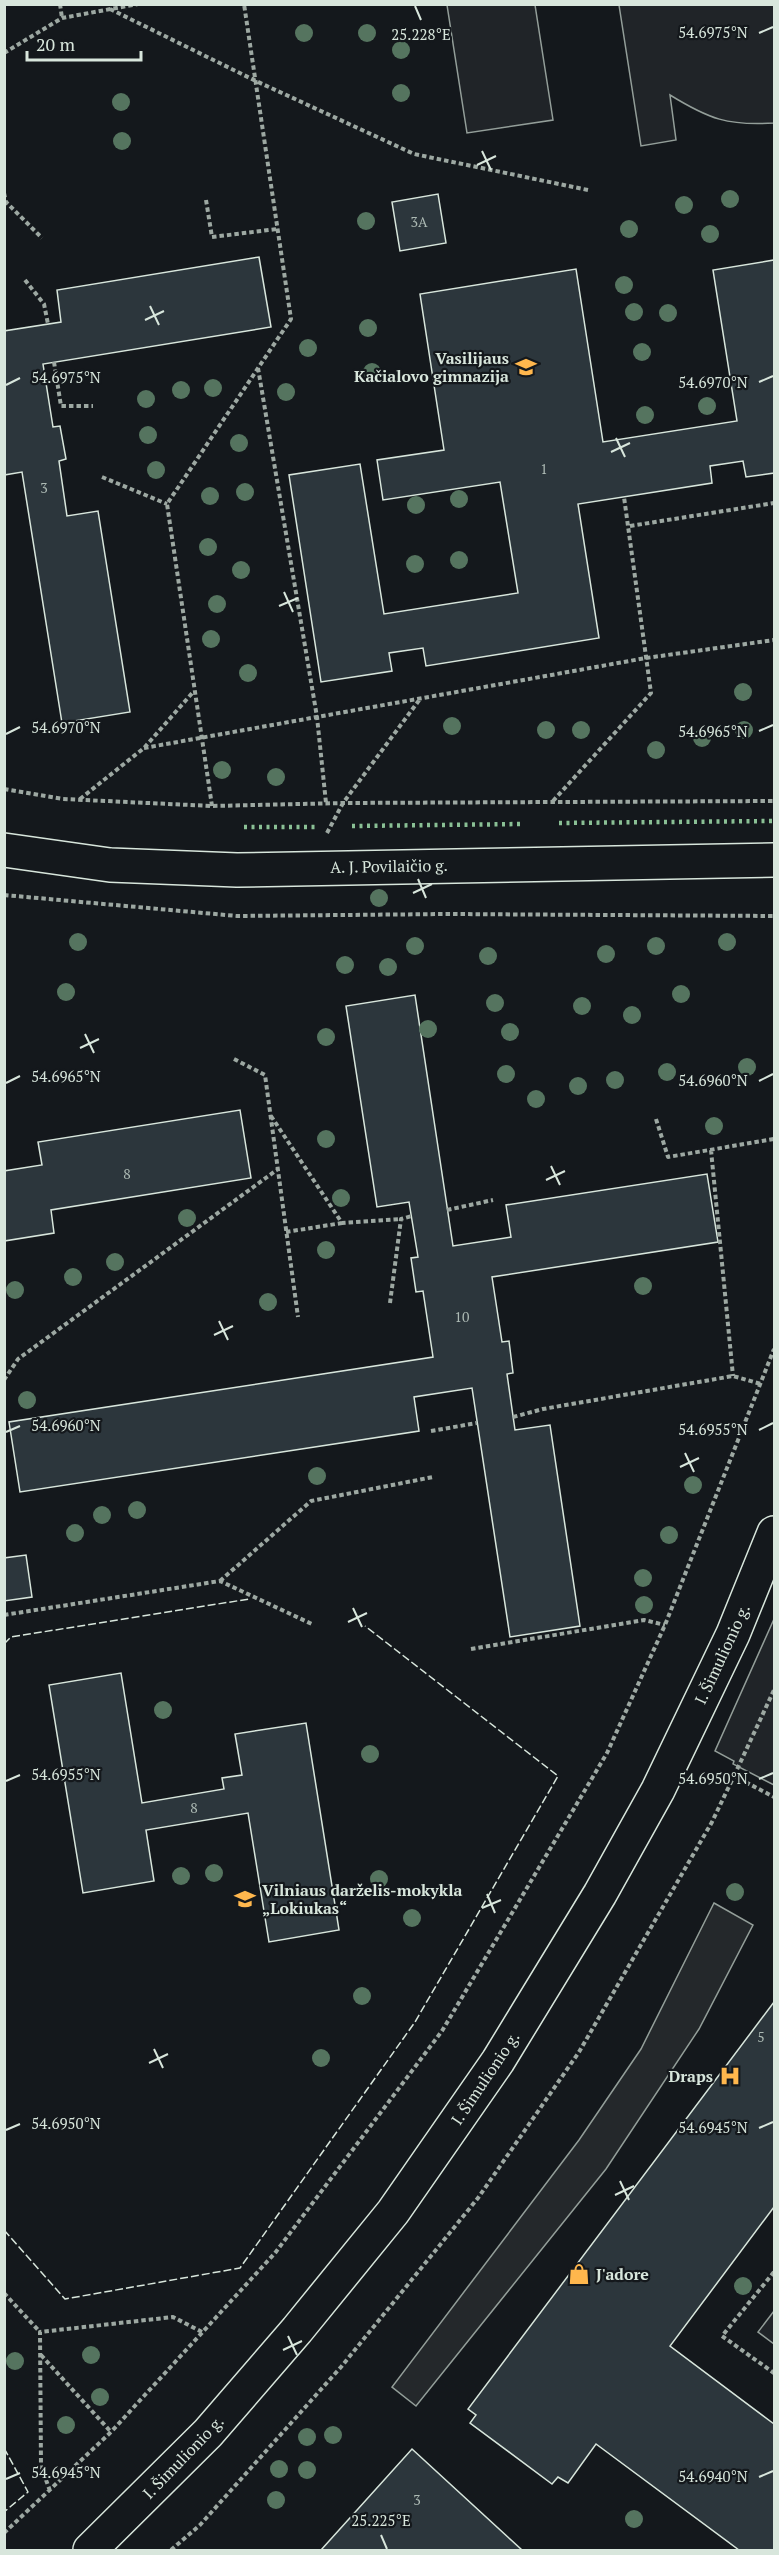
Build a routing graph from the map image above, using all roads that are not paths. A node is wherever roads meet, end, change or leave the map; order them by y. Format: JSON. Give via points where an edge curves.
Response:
{"nodes":[{"id":1,"x":4,"y":850,"type":"edge"},
{"id":2,"x":774,"y":860,"type":"edge"},
{"id":3,"x":774,"y":1533,"type":"edge"},
{"id":4,"x":90,"y":2550,"type":"edge"}],
"edges":[{"from":1,"to":2,"type":"street","name":"A. J. Povilaičio g.","via":[[110,865],[237,870]]},
{"from":3,"to":4,"type":"street","name":"I. Šimulionio g.","via":[[733,1634],[658,1790],[583,1924],[498,2061],[393,2212],[297,2330],[208,2433]]}]}
